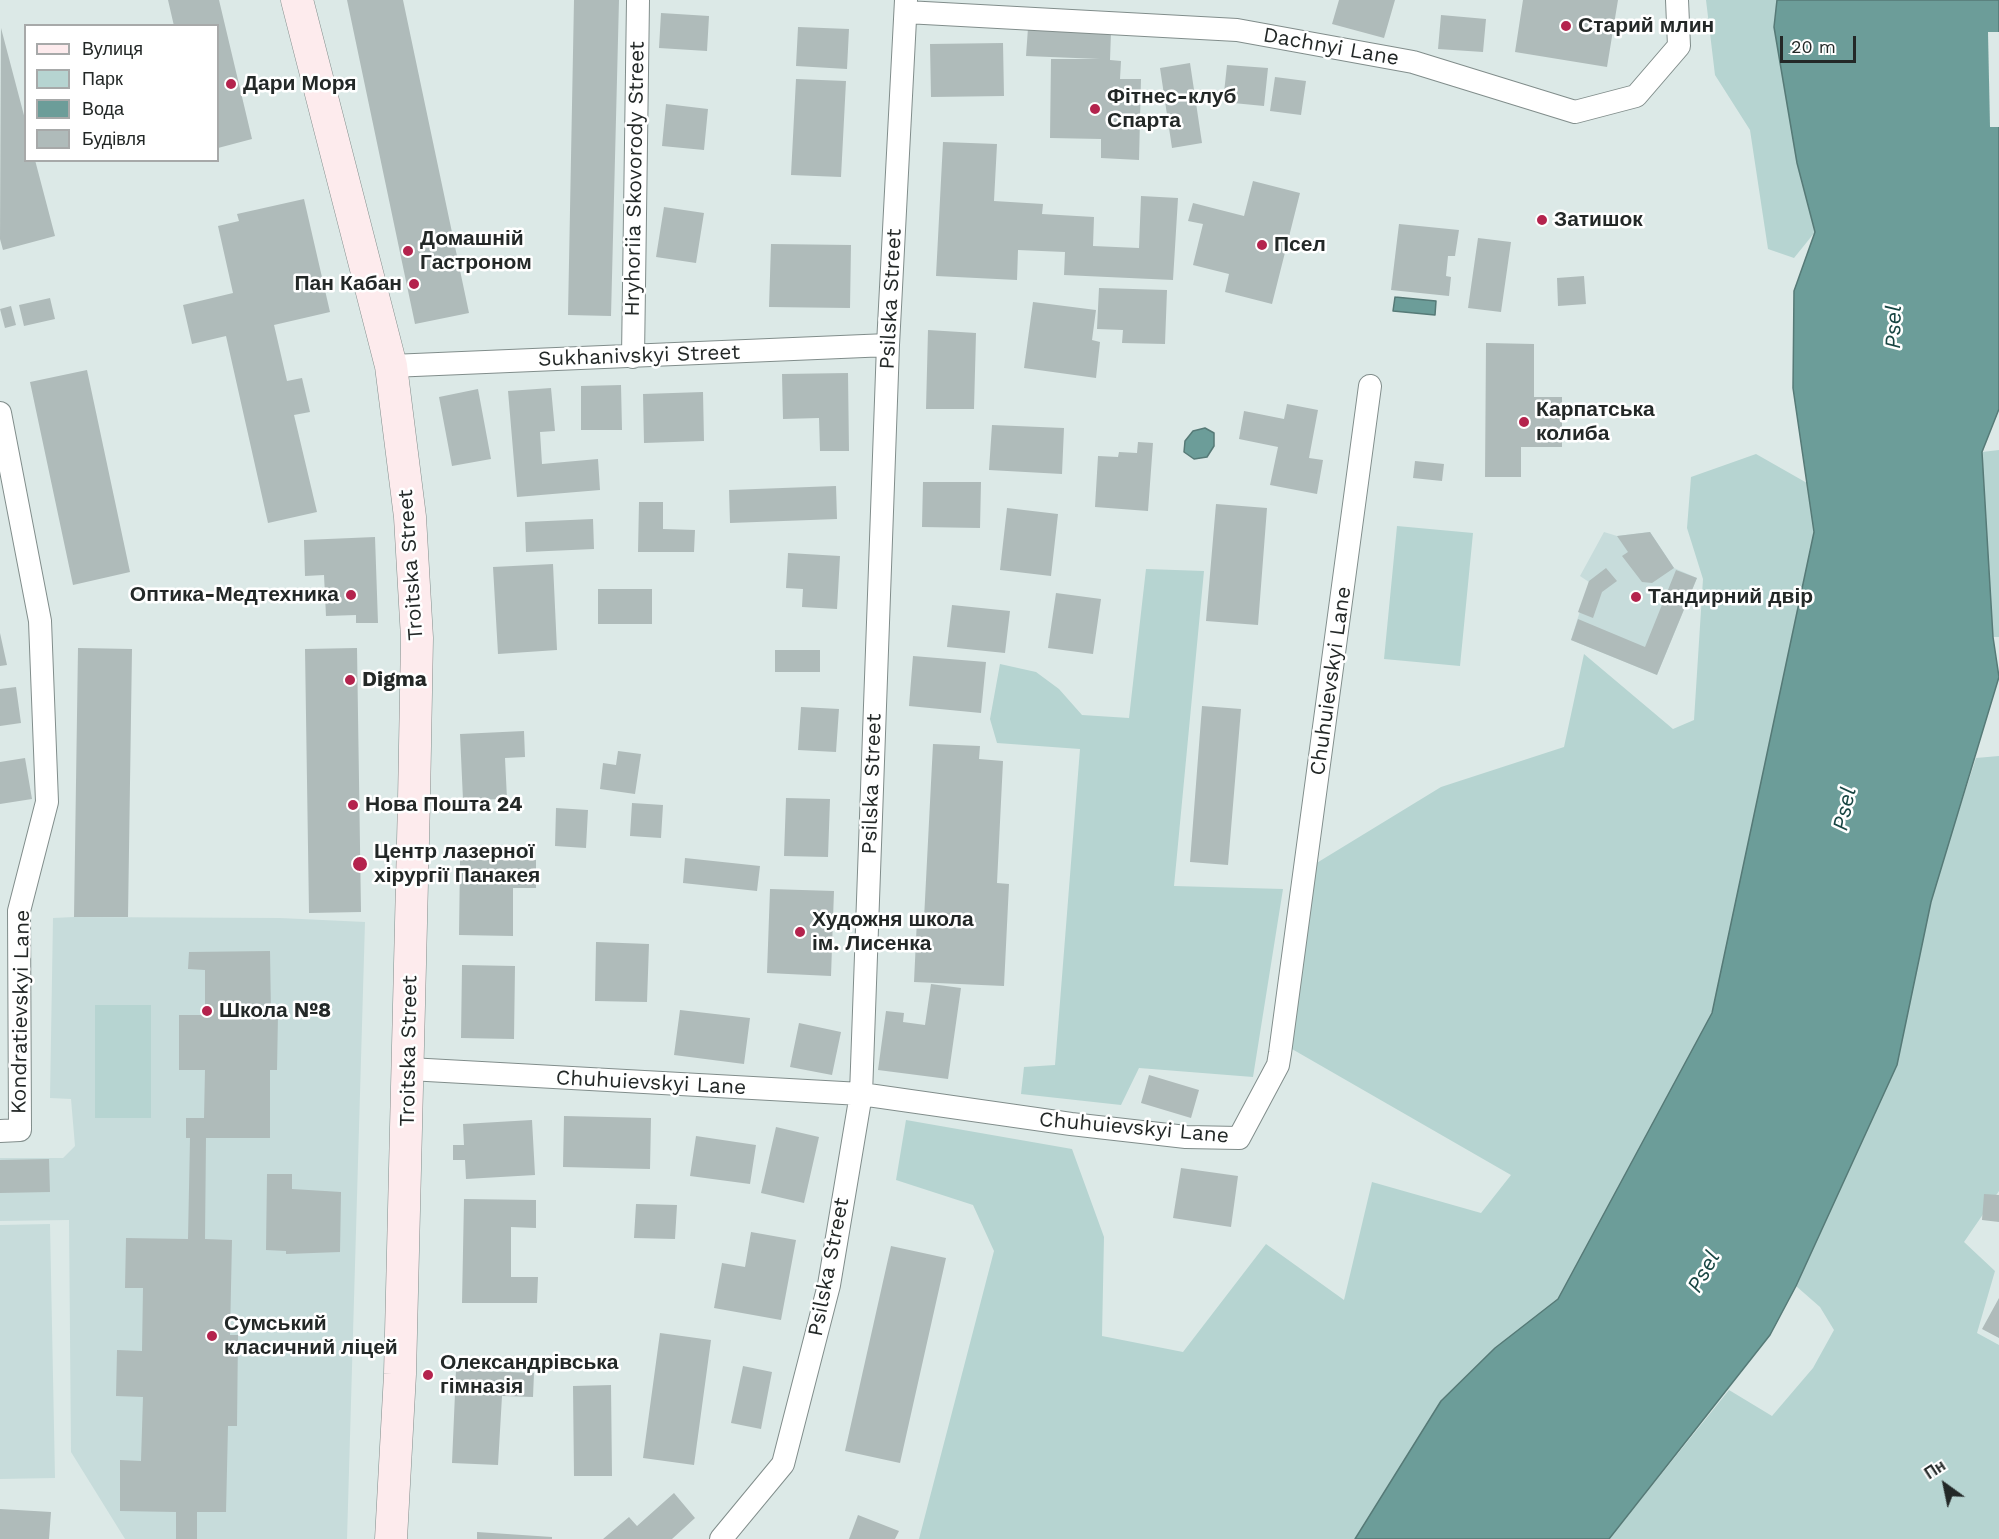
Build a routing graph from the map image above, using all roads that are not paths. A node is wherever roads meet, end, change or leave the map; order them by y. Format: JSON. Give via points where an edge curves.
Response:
{"nodes":[{"id":1,"x":297,"y":0,"type":"edge"},
{"id":2,"x":638,"y":0,"type":"edge"},
{"id":3,"x":1677,"y":0,"type":"edge"},
{"id":4,"x":906,"y":6,"type":"edge"},
{"id":5,"x":888,"y":345,"type":"junction"},
{"id":6,"x":633,"y":357,"type":"junction"},
{"id":7,"x":391,"y":366,"type":"junction"},
{"id":8,"x":1370,"y":386,"type":"dead end"},
{"id":9,"x":0,"y":413,"type":"edge"},
{"id":10,"x":409,"y":1069,"type":"junction"},
{"id":11,"x":861,"y":1094,"type":"junction"},
{"id":12,"x":0,"y":1131,"type":"edge"},
{"id":13,"x":391,"y":1539,"type":"edge"},
{"id":14,"x":721,"y":1539,"type":"edge"}],
"edges":[{"from":1,"to":7,"type":"main road","name":"Troitska Street"},
{"from":2,"to":6,"type":"street","name":"Hryhoriia Skovorody Street"},
{"from":3,"to":4,"type":"street","name":"Dachnyi Lane","via":[[1679,46],[1636,96],[1575,112],[1413,62],[1237,30]]},
{"from":4,"to":5,"type":"street","name":"Psilska Street"},
{"from":5,"to":6,"type":"street","name":"Sukhanivskyi Street"},
{"from":5,"to":11,"type":"street","name":"Psilska Street"},
{"from":6,"to":7,"type":"street","name":"Sukhanivskyi Street"},
{"from":7,"to":10,"type":"main road","name":"Troitska Street","via":[[410,517],[417,638]]},
{"from":8,"to":11,"type":"street","name":"Chuhuievskyi Lane","via":[[1278,1065],[1239,1138],[1186,1137],[1071,1124]]},
{"from":9,"to":12,"type":"street","name":"Kondratievskyi Lane","via":[[40,621],[47,802],[19,911],[20,1130]]},
{"from":10,"to":11,"type":"street","name":"Chuhuievskyi Lane"},
{"from":10,"to":13,"type":"main road","name":"Troitska Street"},
{"from":11,"to":14,"type":"street","name":"Psilska Street","via":[[829,1285],[783,1464]]}]}
